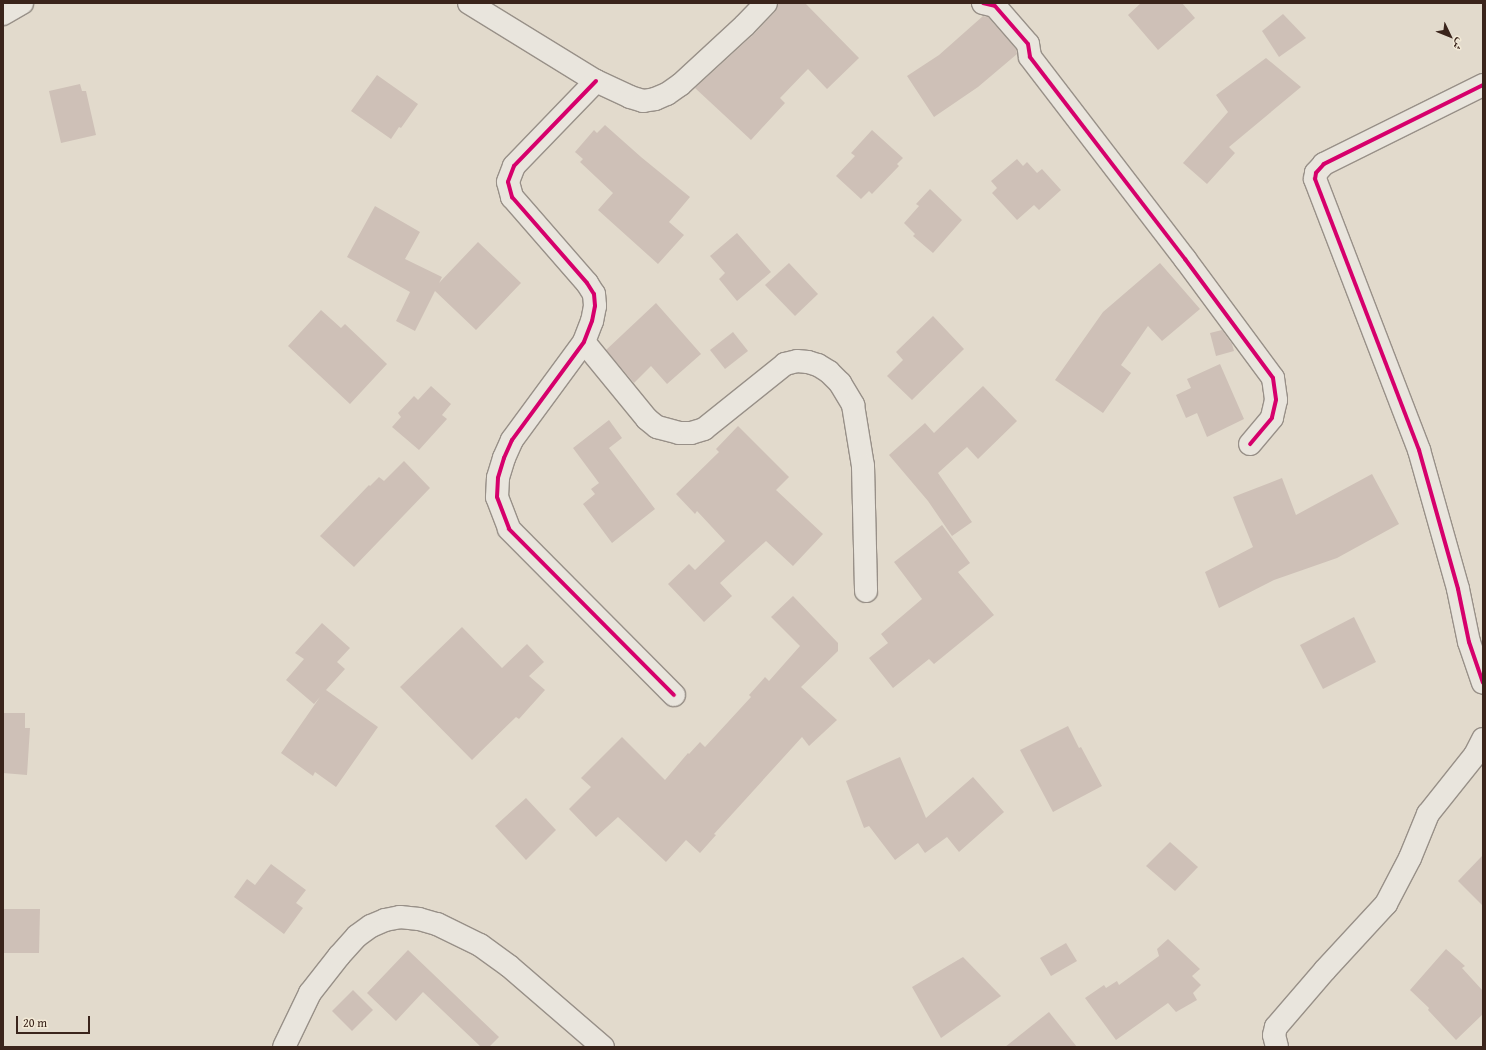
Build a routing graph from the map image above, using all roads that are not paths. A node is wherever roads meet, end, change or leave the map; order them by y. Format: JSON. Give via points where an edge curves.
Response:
{"nodes":[{"id":1,"x":22,"y":3,"type":"edge"},
{"id":2,"x":469,"y":3,"type":"edge"},
{"id":3,"x":766,"y":3,"type":"edge"},
{"id":4,"x":983,"y":3,"type":"edge"},
{"id":5,"x":3,"y":14,"type":"edge"},
{"id":6,"x":596,"y":82,"type":"junction"},
{"id":7,"x":1483,"y":85,"type":"edge"},
{"id":8,"x":584,"y":342,"type":"junction"},
{"id":9,"x":1250,"y":444,"type":"dead end"},
{"id":10,"x":866,"y":591,"type":"dead end"},
{"id":11,"x":1483,"y":683,"type":"edge"},
{"id":12,"x":674,"y":695,"type":"dead end"},
{"id":13,"x":1483,"y":739,"type":"edge"},
{"id":14,"x":284,"y":1047,"type":"edge"},
{"id":15,"x":603,"y":1047,"type":"edge"},
{"id":16,"x":1277,"y":1047,"type":"edge"}],
"edges":[{"from":1,"to":5,"type":"street"},
{"from":2,"to":6,"type":"street"},
{"from":3,"to":6,"type":"street","via":[[668,94],[643,101]]},
{"from":4,"to":9,"type":"street","via":[[995,6],[1028,44],[1030,58],[1273,378],[1276,400],[1272,418]]},
{"from":6,"to":8,"type":"street","via":[[514,166],[508,182],[512,197],[581,274],[594,294],[592,321]]},
{"from":7,"to":11,"type":"street","via":[[1324,164],[1315,179],[1419,450],[1458,589],[1469,642]]},
{"from":8,"to":10,"type":"street","via":[[648,419],[657,427],[680,433],[704,429],[785,364],[808,362],[829,372],[840,383],[853,405],[863,466]]},
{"from":8,"to":12,"type":"street","via":[[512,440],[498,478],[497,497],[509,529]]},
{"from":13,"to":16,"type":"street","via":[[1475,755],[1428,814],[1410,858],[1386,904],[1276,1027],[1274,1035]]},
{"from":14,"to":15,"type":"street","via":[[310,993],[339,956],[357,936],[371,926],[400,917],[419,918],[437,924],[480,945],[510,966]]}]}
